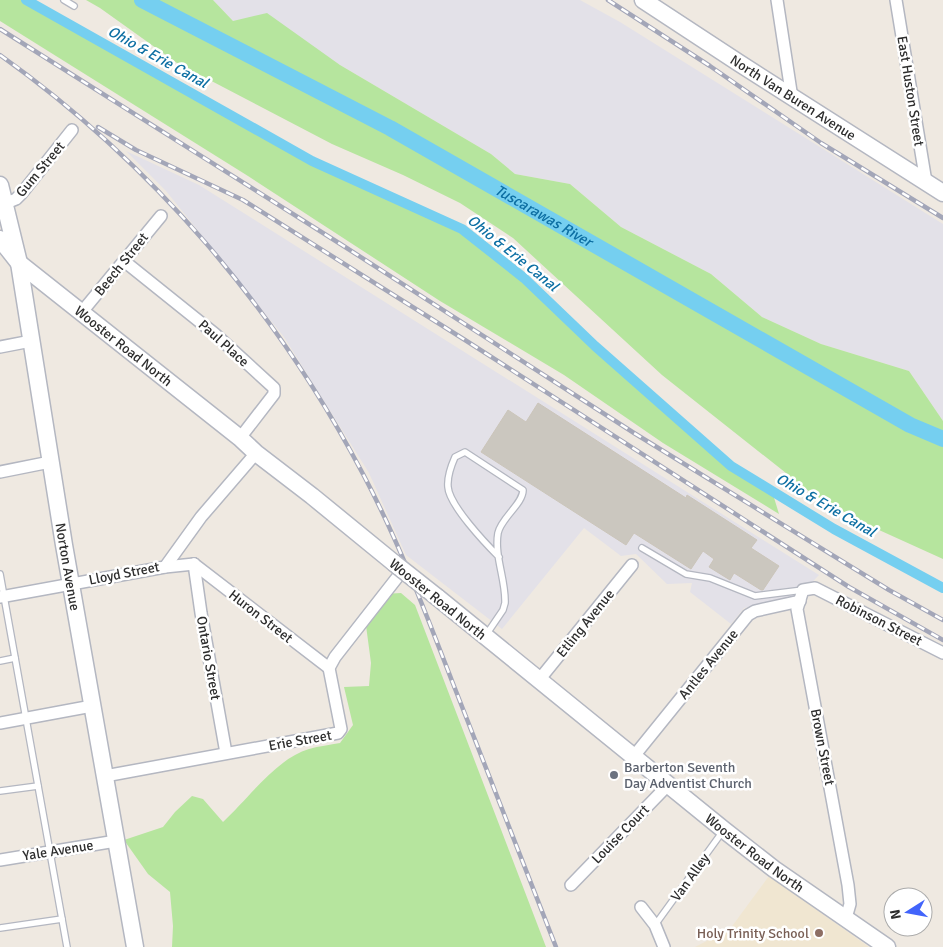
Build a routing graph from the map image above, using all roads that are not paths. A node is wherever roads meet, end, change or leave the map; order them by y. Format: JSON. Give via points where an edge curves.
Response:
{"nodes":[{"id":1,"x":64,"y":0,"type":"edge"},
{"id":2,"x":643,"y":0,"type":"edge"},
{"id":3,"x":777,"y":0,"type":"edge"},
{"id":4,"x":896,"y":0,"type":"edge"},
{"id":5,"x":659,"y":5,"type":"edge"},
{"id":6,"x":74,"y":6,"type":"dead end"},
{"id":7,"x":792,"y":98,"type":"junction"},
{"id":8,"x":72,"y":130,"type":"dead end"},
{"id":9,"x":926,"y":182,"type":"junction"},
{"id":10,"x":0,"y":185,"type":"edge"},
{"id":11,"x":943,"y":193,"type":"edge"},
{"id":12,"x":4,"y":204,"type":"junction"},
{"id":13,"x":161,"y":216,"type":"dead end"},
{"id":14,"x":0,"y":239,"type":"edge"},
{"id":15,"x":124,"y":261,"type":"junction"},
{"id":16,"x":19,"y":263,"type":"junction"},
{"id":17,"x":81,"y":313,"type":"junction"},
{"id":18,"x":31,"y":341,"type":"junction"},
{"id":19,"x":0,"y":347,"type":"edge"},
{"id":20,"x":240,"y":438,"type":"junction"},
{"id":21,"x":256,"y":453,"type":"junction"},
{"id":22,"x":50,"y":462,"type":"junction"},
{"id":23,"x":0,"y":472,"type":"edge"},
{"id":24,"x":642,"y":548,"type":"dead end"},
{"id":25,"x":499,"y":557,"type":"junction"},
{"id":26,"x":194,"y":564,"type":"junction"},
{"id":27,"x":632,"y":566,"type":"dead end"},
{"id":28,"x":165,"y":567,"type":"junction"},
{"id":29,"x":398,"y":569,"type":"junction"},
{"id":30,"x":0,"y":574,"type":"edge"},
{"id":31,"x":71,"y":584,"type":"junction"},
{"id":32,"x":806,"y":593,"type":"junction"},
{"id":33,"x":2,"y":596,"type":"edge"},
{"id":34,"x":485,"y":636,"type":"junction"},
{"id":35,"x":943,"y":653,"type":"edge"},
{"id":36,"x":16,"y":658,"type":"junction"},
{"id":37,"x":0,"y":660,"type":"edge"},
{"id":38,"x":329,"y":668,"type":"junction"},
{"id":39,"x":539,"y":680,"type":"junction"},
{"id":40,"x":92,"y":706,"type":"junction"},
{"id":41,"x":26,"y":719,"type":"junction"},
{"id":42,"x":0,"y":724,"type":"edge"},
{"id":43,"x":226,"y":753,"type":"junction"},
{"id":44,"x":634,"y":756,"type":"junction"},
{"id":45,"x":105,"y":776,"type":"junction"},
{"id":46,"x":669,"y":784,"type":"junction"},
{"id":47,"x":38,"y":786,"type":"junction"},
{"id":48,"x":0,"y":791,"type":"edge"},
{"id":49,"x":724,"y":830,"type":"junction"},
{"id":50,"x":116,"y":841,"type":"junction"},
{"id":51,"x":49,"y":851,"type":"junction"},
{"id":52,"x":0,"y":860,"type":"edge"},
{"id":53,"x":571,"y":885,"type":"dead end"},
{"id":54,"x":641,"y":907,"type":"dead end"},
{"id":55,"x":846,"y":918,"type":"junction"},
{"id":56,"x":62,"y":919,"type":"junction"},
{"id":57,"x":655,"y":925,"type":"junction"},
{"id":58,"x":0,"y":928,"type":"edge"},
{"id":59,"x":67,"y":947,"type":"edge"},
{"id":60,"x":135,"y":947,"type":"edge"},
{"id":61,"x":664,"y":947,"type":"edge"},
{"id":62,"x":887,"y":947,"type":"edge"}],
"edges":[{"from":1,"to":6,"type":"lane"},
{"from":2,"to":5,"type":"main road","name":"North Van Buren Avenue"},
{"from":3,"to":7,"type":"street"},
{"from":4,"to":9,"type":"street","name":"East Huston Street"},
{"from":5,"to":7,"type":"main road","name":"North Van Buren Avenue"},
{"from":7,"to":9,"type":"main road","name":"North Van Buren Avenue"},
{"from":8,"to":12,"type":"street","name":"Gum Street","via":[[22,193]]},
{"from":9,"to":11,"type":"main road","name":"North Van Buren Avenue"},
{"from":10,"to":12,"type":"main road","name":"Norton Avenue"},
{"from":12,"to":16,"type":"main road","name":"Norton Avenue"},
{"from":13,"to":15,"type":"street","name":"Beech Street"},
{"from":14,"to":16,"type":"main road","name":"Wooster Road North"},
{"from":15,"to":17,"type":"street","name":"Beech Street"},
{"from":15,"to":20,"type":"street","name":"Paul Place","via":[[216,334],[274,388],[274,394]]},
{"from":16,"to":17,"type":"main road","name":"Wooster Road North"},
{"from":16,"to":18,"type":"main road","name":"Norton Avenue"},
{"from":17,"to":20,"type":"main road","name":"Wooster Road North"},
{"from":18,"to":19,"type":"street"},
{"from":18,"to":22,"type":"main road","name":"Norton Avenue"},
{"from":20,"to":21,"type":"main road","name":"Wooster Road North"},
{"from":21,"to":28,"type":"street","name":"Lloyd Street","via":[[200,517]]},
{"from":21,"to":29,"type":"main road","name":"Wooster Road North"},
{"from":22,"to":23,"type":"street"},
{"from":22,"to":31,"type":"main road","name":"Norton Avenue"},
{"from":24,"to":32,"type":"lane","via":[[686,574],[710,578],[755,596]]},
{"from":25,"to":25,"type":"lane","via":[[498,532],[523,490],[465,452],[455,457],[450,469],[450,498]]},
{"from":25,"to":34,"type":"lane","via":[[505,603]]},
{"from":26,"to":28,"type":"street"},
{"from":26,"to":38,"type":"street","name":"Huron Street"},
{"from":26,"to":43,"type":"street","name":"Ontario Street"},
{"from":27,"to":39,"type":"street","name":"Etling Avenue"},
{"from":28,"to":31,"type":"street","name":"Lloyd Street"},
{"from":29,"to":34,"type":"main road","name":"Wooster Road North","bridge":true},
{"from":29,"to":38,"type":"street"},
{"from":30,"to":33,"type":"lane"},
{"from":31,"to":33,"type":"street","name":"Lloyd Street"},
{"from":31,"to":40,"type":"main road","name":"Norton Avenue"},
{"from":32,"to":35,"type":"street","name":"Robinson Street"},
{"from":32,"to":44,"type":"street","name":"Antles Avenue","via":[[748,615]]},
{"from":32,"to":55,"type":"street","name":"Brown Street","via":[[797,609],[848,885],[850,904]]},
{"from":33,"to":36,"type":"lane"},
{"from":34,"to":39,"type":"main road","name":"Wooster Road North"},
{"from":36,"to":37,"type":"lane"},
{"from":36,"to":41,"type":"lane"},
{"from":38,"to":43,"type":"street","name":"Erie Street","via":[[341,729],[338,734]]},
{"from":39,"to":44,"type":"main road","name":"Wooster Road North"},
{"from":40,"to":41,"type":"street"},
{"from":40,"to":45,"type":"main road","name":"Norton Avenue"},
{"from":41,"to":42,"type":"street"},
{"from":41,"to":47,"type":"lane"},
{"from":43,"to":45,"type":"street","name":"Erie Street"},
{"from":44,"to":46,"type":"main road","name":"Wooster Road North"},
{"from":45,"to":50,"type":"main road","name":"Norton Avenue"},
{"from":46,"to":49,"type":"main road","name":"Wooster Road North"},
{"from":46,"to":53,"type":"street","name":"Louise Court"},
{"from":47,"to":48,"type":"lane"},
{"from":47,"to":51,"type":"lane"},
{"from":49,"to":55,"type":"main road","name":"Wooster Road North"},
{"from":49,"to":57,"type":"lane","name":"Van Alley"},
{"from":50,"to":51,"type":"street","name":"Yale Avenue"},
{"from":50,"to":60,"type":"main road","name":"Norton Avenue"},
{"from":51,"to":52,"type":"street","name":"Yale Avenue"},
{"from":51,"to":56,"type":"lane"},
{"from":54,"to":57,"type":"street"},
{"from":55,"to":62,"type":"main road","name":"Wooster Road North"},
{"from":56,"to":58,"type":"lane"},
{"from":56,"to":59,"type":"lane"},
{"from":57,"to":61,"type":"street"}]}
